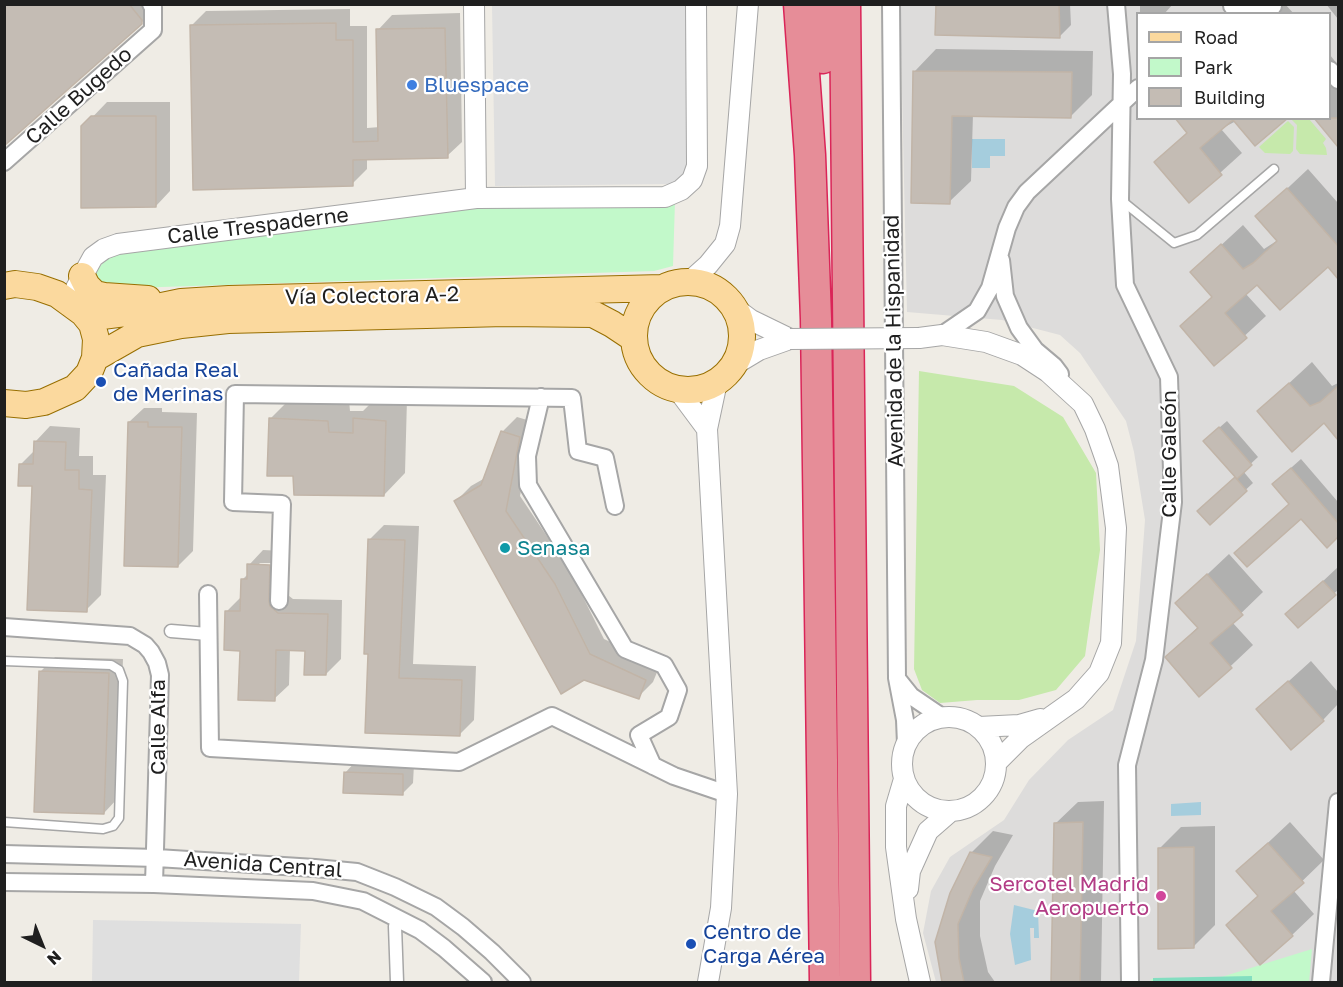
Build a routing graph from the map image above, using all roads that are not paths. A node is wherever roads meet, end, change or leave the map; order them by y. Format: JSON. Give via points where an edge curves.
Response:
{"nodes":[{"id":1,"x":474,"y":4,"type":"edge"},
{"id":2,"x":696,"y":4,"type":"edge"},
{"id":3,"x":748,"y":4,"type":"edge"},
{"id":4,"x":799,"y":4,"type":"edge"},
{"id":5,"x":820,"y":4,"type":"edge"},
{"id":6,"x":845,"y":4,"type":"edge"},
{"id":7,"x":891,"y":4,"type":"edge"},
{"id":8,"x":1116,"y":4,"type":"edge"},
{"id":9,"x":152,"y":5,"type":"edge"},
{"id":10,"x":1230,"y":8,"type":"edge"},
{"id":11,"x":1275,"y":8,"type":"edge"},
{"id":12,"x":1136,"y":89,"type":"edge"},
{"id":13,"x":1121,"y":102,"type":"junction"},
{"id":14,"x":4,"y":162,"type":"edge"},
{"id":15,"x":1274,"y":169,"type":"dead end"},
{"id":16,"x":476,"y":198,"type":"junction"},
{"id":17,"x":1120,"y":199,"type":"junction"},
{"id":18,"x":1000,"y":251,"type":"junction"},
{"id":19,"x":82,"y":276,"type":"junction"},
{"id":20,"x":8,"y":282,"type":"edge"},
{"id":21,"x":689,"y":282,"type":"junction"},
{"id":22,"x":662,"y":288,"type":"junction"},
{"id":23,"x":181,"y":302,"type":"junction"},
{"id":24,"x":76,"y":307,"type":"junction"},
{"id":25,"x":735,"y":308,"type":"junction"},
{"id":26,"x":816,"y":319,"type":"junction"},
{"id":27,"x":942,"y":335,"type":"junction"},
{"id":28,"x":633,"y":338,"type":"junction"},
{"id":29,"x":920,"y":338,"type":"junction"},
{"id":30,"x":790,"y":339,"type":"junction"},
{"id":31,"x":95,"y":358,"type":"junction"},
{"id":32,"x":726,"y":374,"type":"junction"},
{"id":33,"x":678,"y":390,"type":"junction"},
{"id":34,"x":541,"y":396,"type":"junction"},
{"id":35,"x":4,"y":403,"type":"edge"},
{"id":36,"x":1083,"y":404,"type":"junction"},
{"id":37,"x":707,"y":429,"type":"junction"},
{"id":38,"x":1095,"y":429,"type":"junction"},
{"id":39,"x":615,"y":506,"type":"dead end"},
{"id":40,"x":208,"y":594,"type":"dead end"},
{"id":41,"x":279,"y":601,"type":"dead end"},
{"id":42,"x":4,"y":627,"type":"edge"},
{"id":43,"x":171,"y":631,"type":"dead end"},
{"id":44,"x":208,"y":634,"type":"junction"},
{"id":45,"x":4,"y":661,"type":"edge"},
{"id":46,"x":897,"y":678,"type":"junction"},
{"id":47,"x":942,"y":717,"type":"junction"},
{"id":48,"x":1049,"y":717,"type":"junction"},
{"id":49,"x":979,"y":727,"type":"junction"},
{"id":50,"x":906,"y":744,"type":"junction"},
{"id":51,"x":996,"y":763,"type":"junction"},
{"id":52,"x":653,"y":766,"type":"junction"},
{"id":53,"x":904,"y":779,"type":"junction"},
{"id":54,"x":727,"y":794,"type":"junction"},
{"id":55,"x":1338,"y":802,"type":"edge"},
{"id":56,"x":951,"y":811,"type":"junction"},
{"id":57,"x":4,"y":822,"type":"edge"},
{"id":58,"x":4,"y":854,"type":"edge"},
{"id":59,"x":157,"y":858,"type":"junction"},
{"id":60,"x":4,"y":882,"type":"edge"},
{"id":61,"x":154,"y":884,"type":"junction"},
{"id":62,"x":906,"y":919,"type":"junction"},
{"id":63,"x":395,"y":927,"type":"dead end"},
{"id":64,"x":823,"y":977,"type":"edge"},
{"id":65,"x":710,"y":980,"type":"edge"},
{"id":66,"x":397,"y":982,"type":"edge"},
{"id":67,"x":483,"y":982,"type":"edge"},
{"id":68,"x":522,"y":982,"type":"edge"},
{"id":69,"x":855,"y":982,"type":"edge"},
{"id":70,"x":920,"y":982,"type":"edge"},
{"id":71,"x":1131,"y":982,"type":"edge"},
{"id":72,"x":1321,"y":982,"type":"edge"}],
"edges":[{"from":1,"to":16,"type":"street"},
{"from":2,"to":16,"type":"street","name":"Calle Trespaderne","via":[[697,166],[692,180],[681,190],[665,197]]},
{"from":3,"to":21,"type":"street","via":[[730,226],[725,244]]},
{"from":4,"to":26,"type":"highway"},
{"from":5,"to":26,"type":"highway","via":[[826,112]]},
{"from":6,"to":69,"type":"highway"},
{"from":7,"to":46,"type":"street","name":"Avenida de la Hispanidad"},
{"from":8,"to":13,"type":"street","name":"Calle Galeón"},
{"from":9,"to":14,"type":"street","name":"Calle Bugedo","via":[[153,30]]},
{"from":10,"to":11,"type":"street"},
{"from":12,"to":13,"type":"street"},
{"from":13,"to":17,"type":"street","name":"Calle Galeón"},
{"from":13,"to":18,"type":"street","via":[[1027,192],[1016,207]]},
{"from":15,"to":17,"type":"lane","via":[[1197,235],[1174,243]]},
{"from":16,"to":19,"type":"street","name":"Calle Trespaderne","via":[[118,244],[93,257]]},
{"from":17,"to":71,"type":"street","name":"Calle Galeón","via":[[1125,285],[1169,377],[1173,502],[1154,660],[1127,765]]},
{"from":18,"to":27,"type":"street","via":[[990,288],[977,311]]},
{"from":18,"to":36,"type":"street","via":[[1005,296],[1018,328]]},
{"from":19,"to":23,"type":"main road","via":[[95,294]]},
{"from":19,"to":24,"type":"street","name":"Calle Trespaderne"},
{"from":20,"to":24,"type":"main road","via":[[38,286]]},
{"from":21,"to":22,"type":"main road"},
{"from":21,"to":25,"type":"main road","via":[[715,289]]},
{"from":22,"to":23,"type":"main road","name":"Vía Colectora A-2"},
{"from":22,"to":28,"type":"main road","via":[[640,309]]},
{"from":23,"to":24,"type":"main road","name":"Vía Colectora A-2","via":[[102,316]]},
{"from":24,"to":31,"type":"main road","via":[[92,324]]},
{"from":25,"to":30,"type":"street"},
{"from":25,"to":32,"type":"main road","via":[[742,327],[742,347]]},
{"from":26,"to":64,"type":"highway"},
{"from":27,"to":29,"type":"street"},
{"from":27,"to":36,"type":"street","via":[[986,342],[1022,355],[1048,372]]},
{"from":28,"to":31,"type":"main road","name":"Vía Colectora A-2","via":[[593,314],[228,320],[137,334]]},
{"from":28,"to":33,"type":"main road","via":[[647,372],[664,386]]},
{"from":29,"to":30,"type":"street","bridge":true},
{"from":29,"to":38,"type":"street","via":[[984,350],[1018,363],[1043,379]]},
{"from":30,"to":32,"type":"street","via":[[759,350]]},
{"from":31,"to":35,"type":"main road","via":[[89,373],[60,397],[26,405]]},
{"from":32,"to":33,"type":"main road","via":[[705,388]]},
{"from":32,"to":37,"type":"street"},
{"from":33,"to":37,"type":"street"},
{"from":34,"to":39,"type":"street","via":[[572,398],[578,451],[605,458]]},
{"from":34,"to":41,"type":"street","via":[[235,394],[233,502],[282,504]]},
{"from":34,"to":52,"type":"street","via":[[527,456],[528,485],[625,649],[664,665],[678,690],[669,717],[639,735]]},
{"from":36,"to":38,"type":"street"},
{"from":37,"to":54,"type":"street"},
{"from":38,"to":48,"type":"street","via":[[1108,466],[1116,528],[1111,643],[1099,673],[1076,699]]},
{"from":40,"to":44,"type":"street"},
{"from":42,"to":59,"type":"street","name":"Calle Alfa","via":[[130,636],[151,652],[160,675]]},
{"from":43,"to":44,"type":"street"},
{"from":44,"to":52,"type":"street","via":[[210,748],[459,762],[552,716]]},
{"from":45,"to":57,"type":"lane","via":[[111,665],[119,670],[123,681],[119,818],[113,826],[103,829]]},
{"from":46,"to":47,"type":"street","via":[[911,696]]},
{"from":46,"to":50,"type":"street","name":"Avenida de la Hispanidad"},
{"from":47,"to":49,"type":"street","via":[[962,718]]},
{"from":47,"to":50,"type":"street","via":[[927,722]]},
{"from":48,"to":49,"type":"street","via":[[1020,725]]},
{"from":48,"to":51,"type":"street"},
{"from":49,"to":51,"type":"street","via":[[988,737]]},
{"from":50,"to":53,"type":"street","via":[[902,761]]},
{"from":51,"to":56,"type":"street","via":[[993,781],[983,796],[968,807]]},
{"from":52,"to":54,"type":"street"},
{"from":53,"to":56,"type":"street","via":[[922,803]]},
{"from":53,"to":62,"type":"street","via":[[896,806],[896,848]]},
{"from":54,"to":65,"type":"street","via":[[721,908]]},
{"from":55,"to":72,"type":"street"},
{"from":56,"to":62,"type":"street","via":[[928,831],[909,871]]},
{"from":58,"to":59,"type":"street","name":"Avenida Central"},
{"from":59,"to":61,"type":"street","name":"Calle Alfa"},
{"from":59,"to":68,"type":"street","name":"Avenida Central","via":[[357,872],[436,907]]},
{"from":60,"to":61,"type":"street","name":"Avenida Central"},
{"from":61,"to":67,"type":"street","name":"Avenida Central","via":[[313,891],[363,902],[420,930]]},
{"from":62,"to":70,"type":"street"},
{"from":63,"to":66,"type":"street"}]}
